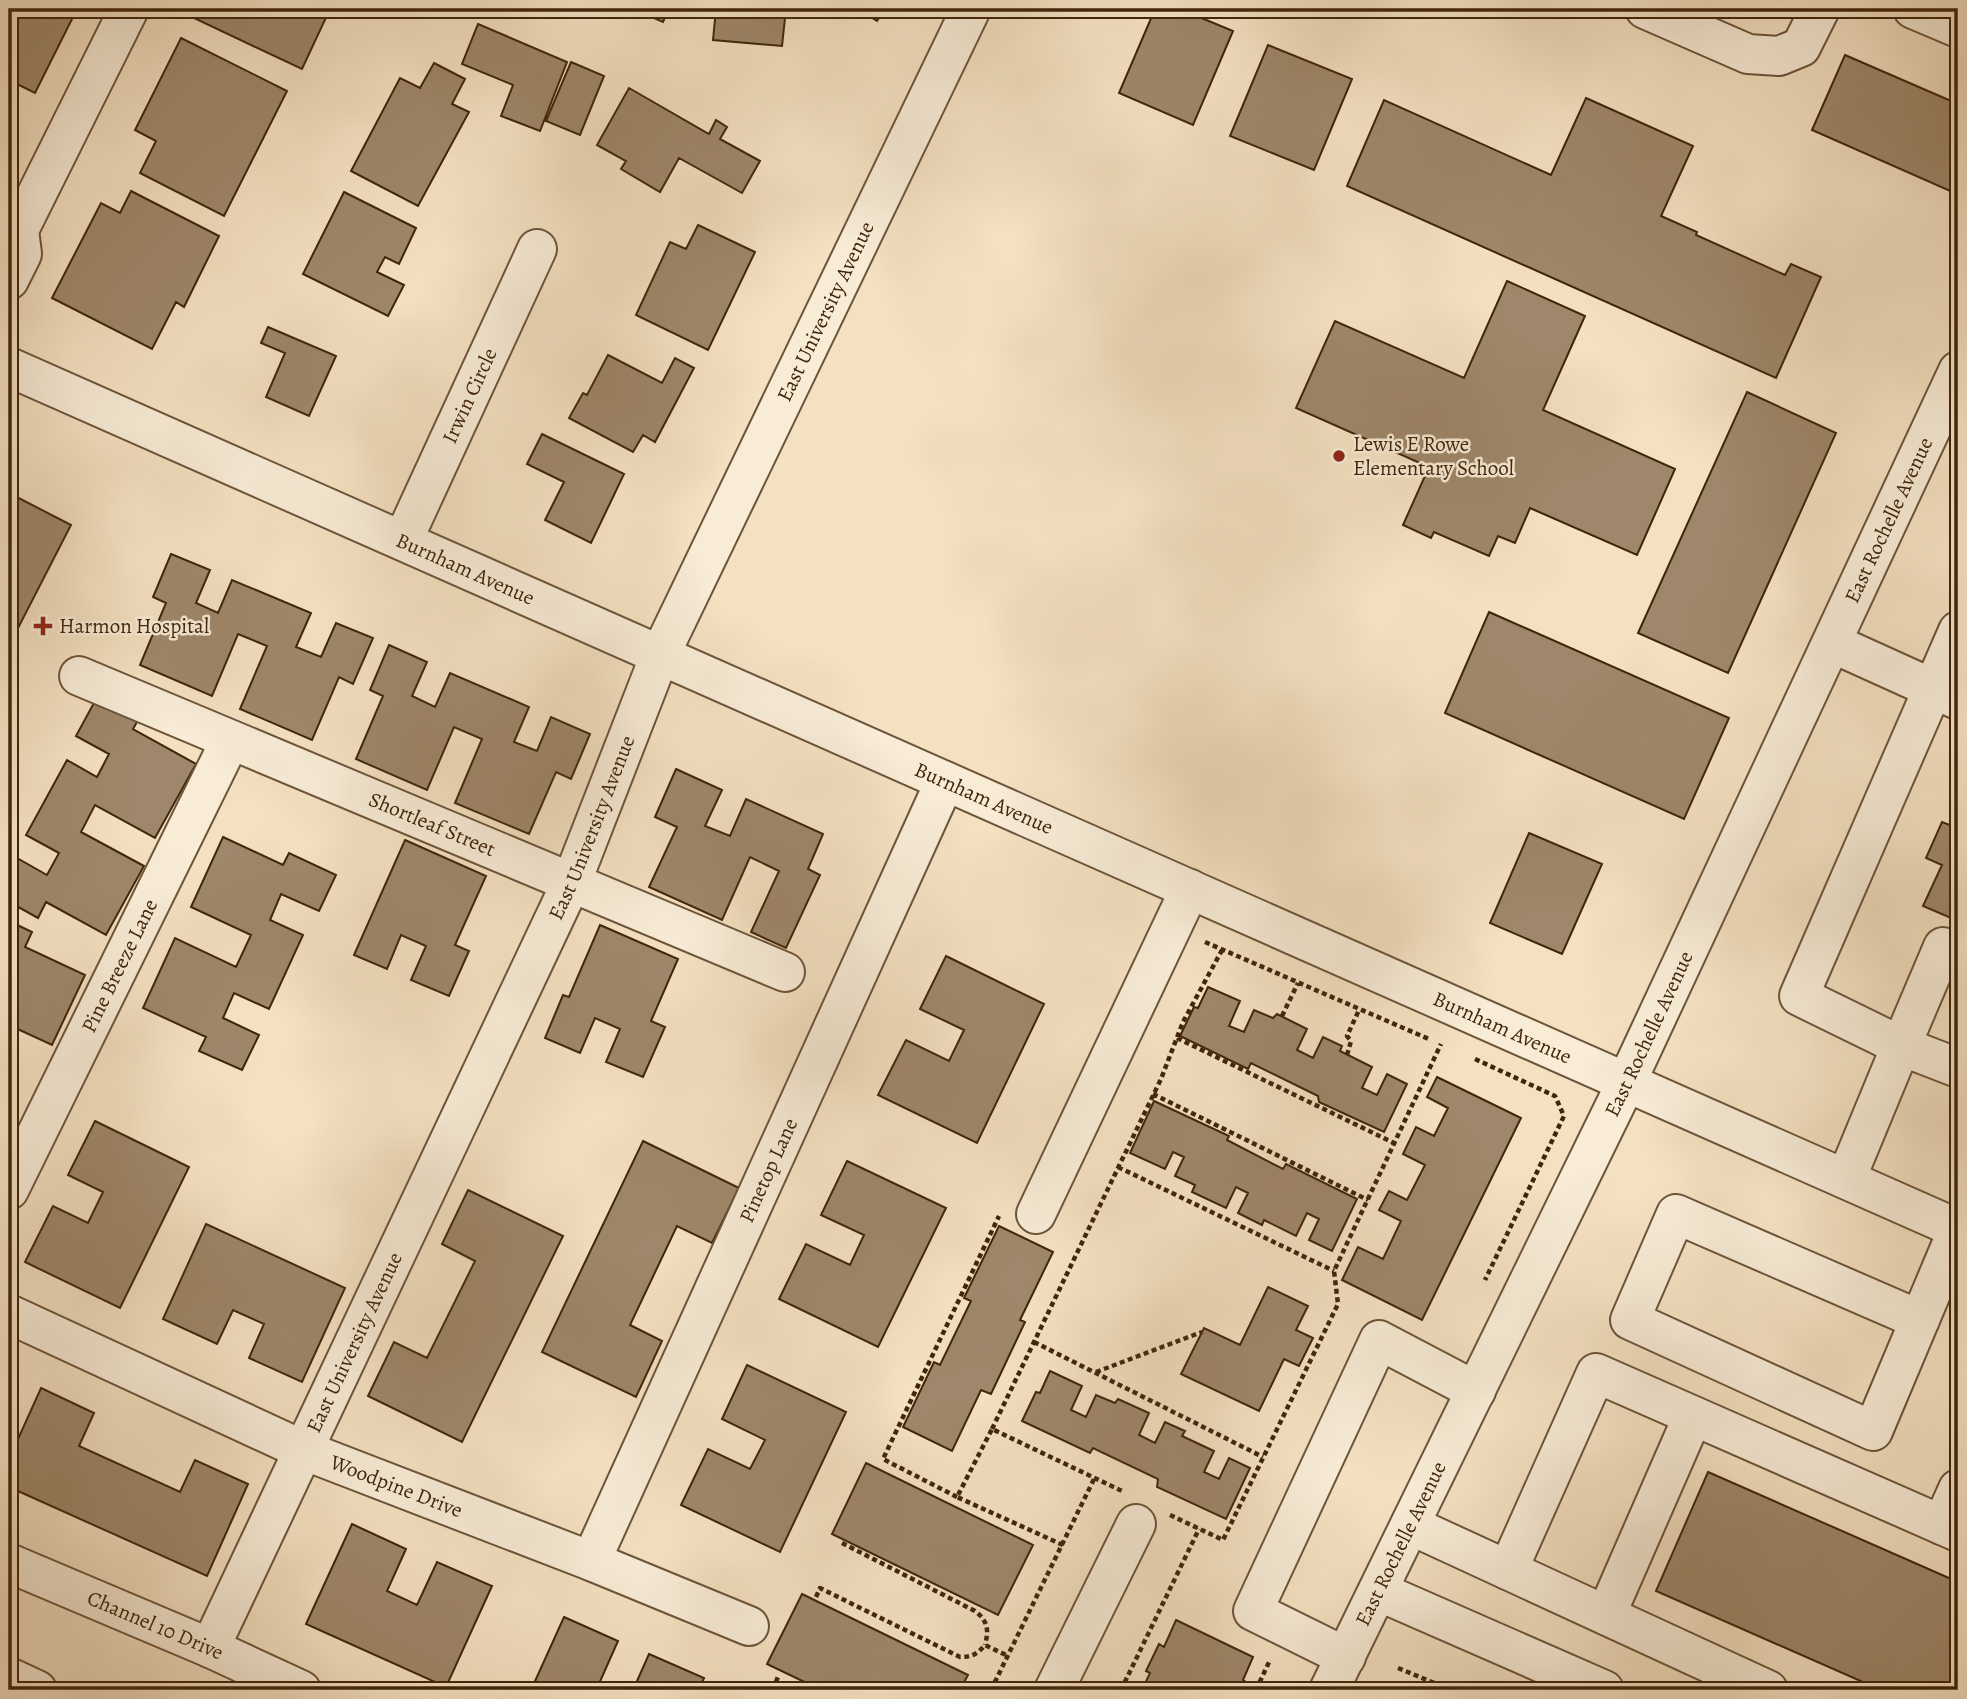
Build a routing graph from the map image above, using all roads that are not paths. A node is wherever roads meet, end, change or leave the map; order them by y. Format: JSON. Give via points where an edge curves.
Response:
{"nodes":[{"id":1,"x":129,"y":9,"type":"edge"},
{"id":2,"x":971,"y":9,"type":"edge"},
{"id":3,"x":1645,"y":9,"type":"edge"},
{"id":4,"x":1820,"y":9,"type":"edge"},
{"id":5,"x":1913,"y":9,"type":"edge"},
{"id":6,"x":1958,"y":28,"type":"edge"},
{"id":7,"x":14,"y":232,"type":"edge"},
{"id":8,"x":537,"y":249,"type":"dead end"},
{"id":9,"x":9,"y":280,"type":"edge"},
{"id":10,"x":9,"y":368,"type":"edge"},
{"id":11,"x":1958,"y":371,"type":"edge"},
{"id":12,"x":403,"y":540,"type":"junction"},
{"id":13,"x":1958,"y":631,"type":"edge"},
{"id":14,"x":1832,"y":643,"type":"junction"},
{"id":15,"x":660,"y":655,"type":"junction"},
{"id":16,"x":79,"y":676,"type":"dead end"},
{"id":17,"x":1945,"y":695,"type":"edge"},
{"id":18,"x":230,"y":741,"type":"junction"},
{"id":19,"x":945,"y":781,"type":"junction"},
{"id":20,"x":572,"y":881,"type":"junction"},
{"id":21,"x":1190,"y":889,"type":"junction"},
{"id":22,"x":1943,"y":947,"type":"dead end"},
{"id":23,"x":785,"y":972,"type":"dead end"},
{"id":24,"x":1901,"y":1046,"type":"junction"},
{"id":25,"x":1958,"y":1068,"type":"edge"},
{"id":26,"x":1627,"y":1081,"type":"junction"},
{"id":27,"x":1846,"y":1179,"type":"junction"},
{"id":28,"x":9,"y":1190,"type":"edge"},
{"id":29,"x":1036,"y":1214,"type":"road end"},
{"id":30,"x":1958,"y":1229,"type":"edge"},
{"id":31,"x":9,"y":1314,"type":"edge"},
{"id":32,"x":1920,"y":1320,"type":"junction"},
{"id":33,"x":1476,"y":1391,"type":"junction"},
{"id":34,"x":1693,"y":1416,"type":"junction"},
{"id":35,"x":303,"y":1450,"type":"junction"},
{"id":36,"x":1958,"y":1489,"type":"edge"},
{"id":37,"x":1143,"y":1510,"type":"road end"},
{"id":38,"x":1410,"y":1525,"type":"junction"},
{"id":39,"x":1950,"y":1529,"type":"edge"},
{"id":40,"x":591,"y":1561,"type":"junction"},
{"id":41,"x":9,"y":1563,"type":"edge"},
{"id":42,"x":1508,"y":1570,"type":"junction"},
{"id":43,"x":1378,"y":1591,"type":"junction"},
{"id":44,"x":1606,"y":1615,"type":"junction"},
{"id":45,"x":749,"y":1626,"type":"dead end"},
{"id":46,"x":210,"y":1648,"type":"junction"},
{"id":47,"x":1346,"y":1657,"type":"junction"},
{"id":48,"x":9,"y":1677,"type":"edge"},
{"id":49,"x":37,"y":1690,"type":"edge"},
{"id":50,"x":301,"y":1690,"type":"edge"},
{"id":51,"x":1054,"y":1690,"type":"edge"},
{"id":52,"x":1329,"y":1690,"type":"edge"},
{"id":53,"x":1604,"y":1690,"type":"edge"},
{"id":54,"x":1768,"y":1690,"type":"edge"}],
"edges":[{"from":1,"to":7,"type":"street"},
{"from":2,"to":15,"type":"street","name":"East University Avenue"},
{"from":3,"to":4,"type":"street","via":[[1748,54],[1779,56],[1801,47]]},
{"from":5,"to":6,"type":"street"},
{"from":7,"to":9,"type":"street","via":[[22,254]]},
{"from":8,"to":12,"type":"street","name":"Irwin Circle"},
{"from":10,"to":12,"type":"street","name":"Burnham Avenue"},
{"from":11,"to":14,"type":"street","name":"East Rochelle Avenue"},
{"from":12,"to":15,"type":"street","name":"Burnham Avenue"},
{"from":13,"to":17,"type":"street"},
{"from":14,"to":17,"type":"street"},
{"from":14,"to":26,"type":"street","name":"East Rochelle Avenue"},
{"from":15,"to":19,"type":"street","name":"Burnham Avenue"},
{"from":15,"to":20,"type":"street","name":"East University Avenue"},
{"from":16,"to":18,"type":"street","name":"Shortleaf Street"},
{"from":17,"to":24,"type":"street","via":[[1798,996]]},
{"from":18,"to":20,"type":"street","name":"Shortleaf Street"},
{"from":18,"to":28,"type":"street","name":"Pine Breeze Lane"},
{"from":19,"to":21,"type":"street","name":"Burnham Avenue"},
{"from":19,"to":40,"type":"street","name":"Pinetop Lane"},
{"from":20,"to":23,"type":"street","name":"Shortleaf Street"},
{"from":20,"to":35,"type":"street","name":"East University Avenue"},
{"from":21,"to":26,"type":"street","name":"Burnham Avenue"},
{"from":21,"to":29,"type":"street"},
{"from":22,"to":24,"type":"street"},
{"from":24,"to":25,"type":"street"},
{"from":24,"to":27,"type":"street"},
{"from":26,"to":27,"type":"street","name":"Burnham Avenue"},
{"from":26,"to":33,"type":"street","name":"East Rochelle Avenue"},
{"from":27,"to":30,"type":"street","name":"Burnham Avenue"},
{"from":30,"to":32,"type":"street"},
{"from":31,"to":35,"type":"street","name":"Woodpine Drive"},
{"from":32,"to":32,"type":"street","via":[[1873,1431],[1630,1320],[1676,1214]]},
{"from":33,"to":38,"type":"street","name":"East Rochelle Avenue"},
{"from":33,"to":47,"type":"street","via":[[1379,1340],[1253,1611]]},
{"from":34,"to":39,"type":"street"},
{"from":34,"to":42,"type":"street","via":[[1596,1373]]},
{"from":34,"to":44,"type":"street"},
{"from":35,"to":40,"type":"street","name":"Woodpine Drive"},
{"from":35,"to":46,"type":"street","name":"East University Avenue"},
{"from":36,"to":39,"type":"street"},
{"from":37,"to":51,"type":"street"},
{"from":38,"to":42,"type":"street"},
{"from":38,"to":43,"type":"street","name":"East Rochelle Avenue"},
{"from":40,"to":45,"type":"street","name":"Woodpine Drive"},
{"from":41,"to":46,"type":"street","name":"Channel 10 Drive"},
{"from":42,"to":44,"type":"street"},
{"from":43,"to":47,"type":"street","name":"East Rochelle Avenue"},
{"from":43,"to":53,"type":"street"},
{"from":44,"to":54,"type":"street"},
{"from":46,"to":50,"type":"street","name":"Channel 10 Drive"},
{"from":47,"to":52,"type":"street","name":"East Rochelle Avenue"},
{"from":48,"to":49,"type":"street"}]}
